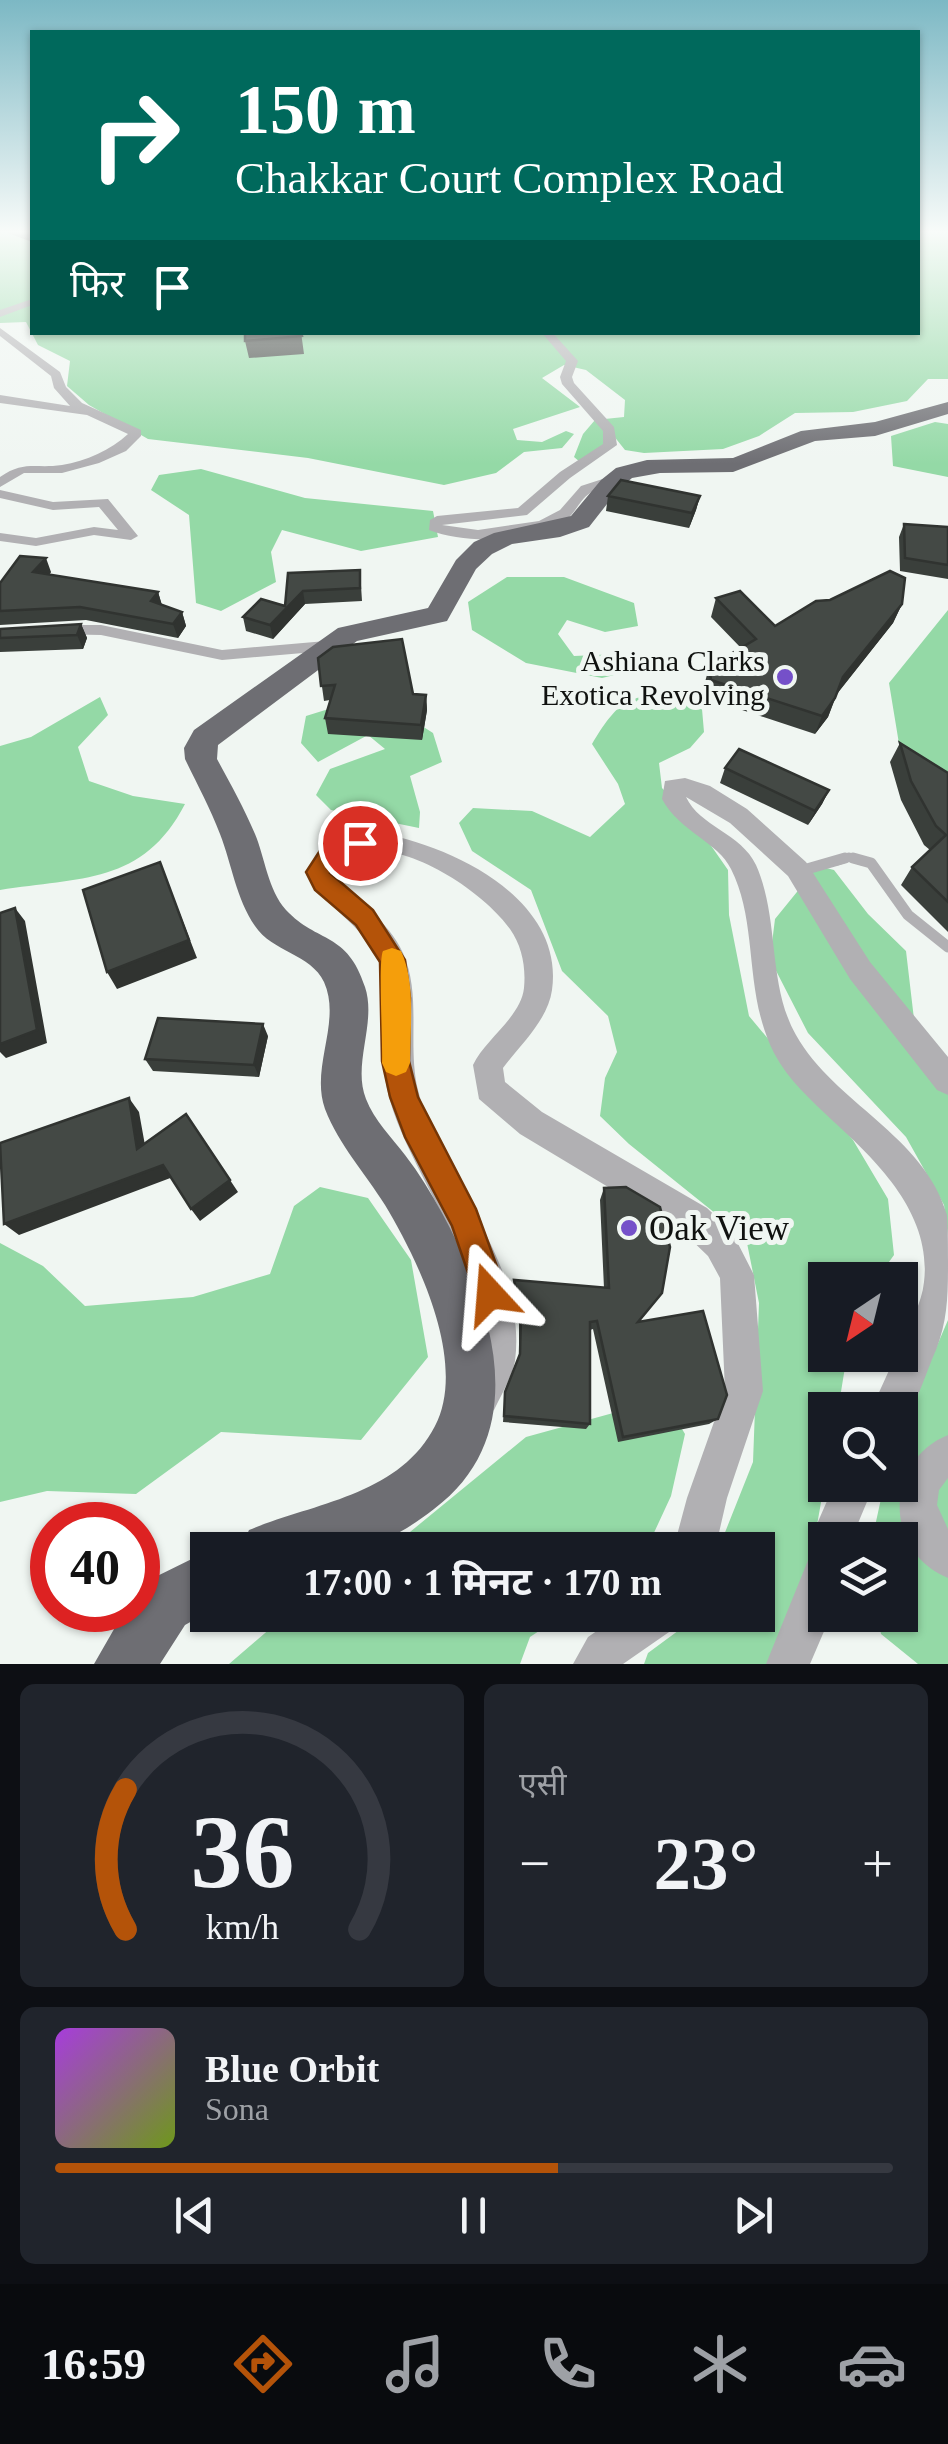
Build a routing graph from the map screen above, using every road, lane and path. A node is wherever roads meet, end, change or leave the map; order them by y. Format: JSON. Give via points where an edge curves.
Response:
{"nodes":[{"id":1,"x":0,"y":331,"type":"edge"},
{"id":2,"x":549,"y":335,"type":"edge"},
{"id":3,"x":0,"y":399,"type":"edge"},
{"id":4,"x":948,"y":408,"type":"edge"},
{"id":5,"x":85,"y":412,"type":"junction"},
{"id":6,"x":612,"y":480,"type":"junction"},
{"id":7,"x":0,"y":482,"type":"edge"},
{"id":8,"x":0,"y":494,"type":"edge"},
{"id":9,"x":0,"y":537,"type":"edge"},
{"id":10,"x":34,"y":632,"type":"edge"},
{"id":11,"x":326,"y":646,"type":"junction"},
{"id":12,"x":799,"y":872,"type":"junction"},
{"id":13,"x":948,"y":947,"type":"edge"},
{"id":14,"x":948,"y":1080,"type":"edge"},
{"id":15,"x":897,"y":1392,"type":"edge"},
{"id":16,"x":468,"y":1414,"type":"junction"},
{"id":17,"x":948,"y":1454,"type":"edge"},
{"id":18,"x":324,"y":1532,"type":"edge"},
{"id":19,"x":698,"y":1532,"type":"edge"},
{"id":20,"x":948,"y":1557,"type":"edge"},
{"id":21,"x":190,"y":1590,"type":"edge"},
{"id":22,"x":808,"y":1618,"type":"edge"},
{"id":23,"x":632,"y":1632,"type":"edge"},
{"id":24,"x":125,"y":1664,"type":"edge"},
{"id":25,"x":595,"y":1664,"type":"edge"},
{"id":26,"x":788,"y":1664,"type":"edge"}],
"edges":[{"from":1,"to":5,"type":"street","via":[[54,372]]},
{"from":2,"to":6,"type":"street","via":[[572,360],[568,384],[609,430],[610,445],[522,512],[437,520],[434,527],[483,535],[544,523],[570,511],[583,491]]},
{"from":3,"to":5,"type":"street"},
{"from":4,"to":6,"type":"highway","via":[[867,430],[813,435],[744,464],[649,467]]},
{"from":5,"to":7,"type":"street","via":[[136,434],[94,460],[21,470]]},
{"from":6,"to":11,"type":"highway","via":[[588,516],[572,526],[480,549],[458,571],[437,615],[363,629]]},
{"from":8,"to":9,"type":"street","via":[[53,506],[104,502],[131,536],[94,531],[36,542]]},
{"from":10,"to":11,"type":"street","via":[[101,630],[222,655]]},
{"from":11,"to":16,"type":"highway","via":[[205,738],[201,760],[264,908],[288,934],[335,961],[348,992],[342,1095],[455,1290],[470,1368]]},
{"from":12,"to":13,"type":"lane","via":[[849,857],[871,863],[908,915]]},
{"from":12,"to":14,"type":"street","via":[[888,1010]]},
{"from":12,"to":15,"type":"street","via":[[727,808],[687,786],[673,787],[682,810],[740,858],[757,901],[766,984],[785,1046],[875,1138],[936,1217],[942,1284]]},
{"from":16,"to":18,"type":"highway","via":[[453,1456],[413,1493]]},
{"from":16,"to":19,"type":"street","via":[[488,1388],[496,1357],[490,1294],[465,1220],[404,1097],[392,960],[364,918],[318,872],[329,856],[360,843],[390,843],[438,858],[519,914],[534,940],[541,977],[530,1011],[488,1065],[490,1089],[515,1113],[695,1220],[720,1244],[737,1275],[744,1390]]},
{"from":17,"to":20,"type":"street","via":[[919,1488],[916,1510],[920,1528]]},
{"from":21,"to":24,"type":"highway","via":[[164,1604]]},
{"from":22,"to":26,"type":"street"},
{"from":23,"to":25,"type":"street"}]}
